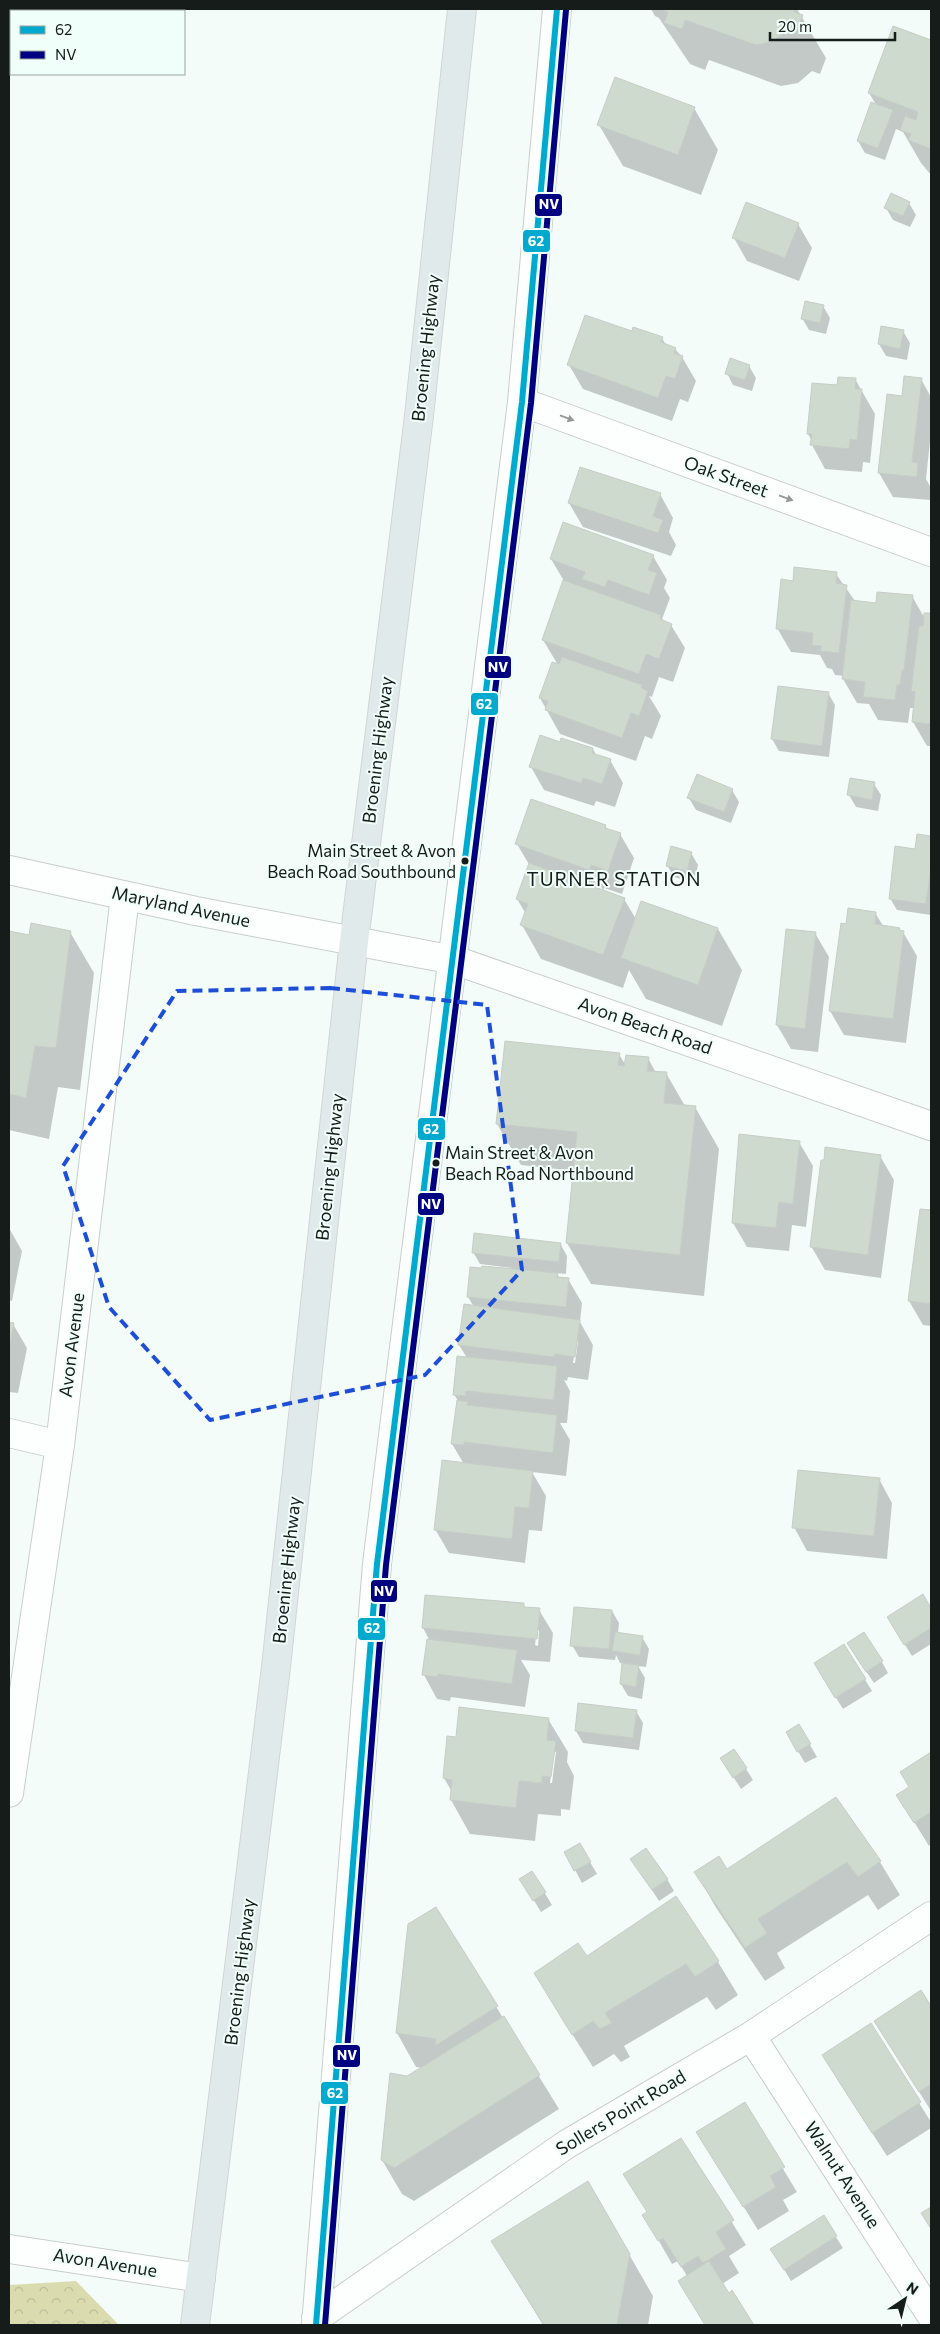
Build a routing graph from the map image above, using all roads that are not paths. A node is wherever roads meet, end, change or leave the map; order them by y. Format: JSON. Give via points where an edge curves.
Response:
{"nodes":[{"id":1,"x":462,"y":9,"type":"edge"},
{"id":2,"x":557,"y":9,"type":"edge"},
{"id":3,"x":522,"y":402,"type":"junction"},
{"id":4,"x":931,"y":552,"type":"edge"},
{"id":5,"x":9,"y":870,"type":"edge"},
{"id":6,"x":125,"y":896,"type":"junction"},
{"id":7,"x":354,"y":942,"type":"junction"},
{"id":8,"x":454,"y":960,"type":"junction"},
{"id":9,"x":931,"y":1126,"type":"edge"},
{"id":10,"x":9,"y":1432,"type":"edge"},
{"id":11,"x":60,"y":1444,"type":"junction"},
{"id":12,"x":9,"y":1793,"type":"edge"},
{"id":13,"x":931,"y":1916,"type":"edge"},
{"id":14,"x":752,"y":2036,"type":"junction"},
{"id":15,"x":9,"y":2249,"type":"edge"},
{"id":16,"x":201,"y":2278,"type":"junction"},
{"id":17,"x":931,"y":2315,"type":"edge"},
{"id":18,"x":316,"y":2322,"type":"edge"},
{"id":19,"x":195,"y":2325,"type":"edge"}],
"edges":[{"from":1,"to":7,"type":"main road","name":"Broening Highway","via":[[418,426]]},
{"from":2,"to":3,"type":"street"},
{"from":3,"to":4,"type":"street","name":"Oak Street","one_way":true},
{"from":3,"to":8,"type":"street"},
{"from":5,"to":6,"type":"street","name":"Maryland Avenue"},
{"from":6,"to":7,"type":"street","name":"Maryland Avenue"},
{"from":6,"to":11,"type":"street","name":"Avon Avenue"},
{"from":7,"to":8,"type":"street","name":"Avon Beach Road"},
{"from":7,"to":16,"type":"main road","name":"Broening Highway","via":[[276,1667]]},
{"from":8,"to":9,"type":"street","name":"Avon Beach Road"},
{"from":8,"to":18,"type":"street","via":[[377,1564]]},
{"from":10,"to":11,"type":"street"},
{"from":11,"to":12,"type":"street","name":"Avon Avenue"},
{"from":13,"to":14,"type":"street","name":"Sollers Point Road"},
{"from":14,"to":17,"type":"street","name":"Walnut Avenue"},
{"from":14,"to":18,"type":"street","name":"Sollers Point Road","via":[[567,2144]]},
{"from":15,"to":16,"type":"street","name":"Avon Avenue"},
{"from":16,"to":19,"type":"main road","name":"Broening Highway"}]}
